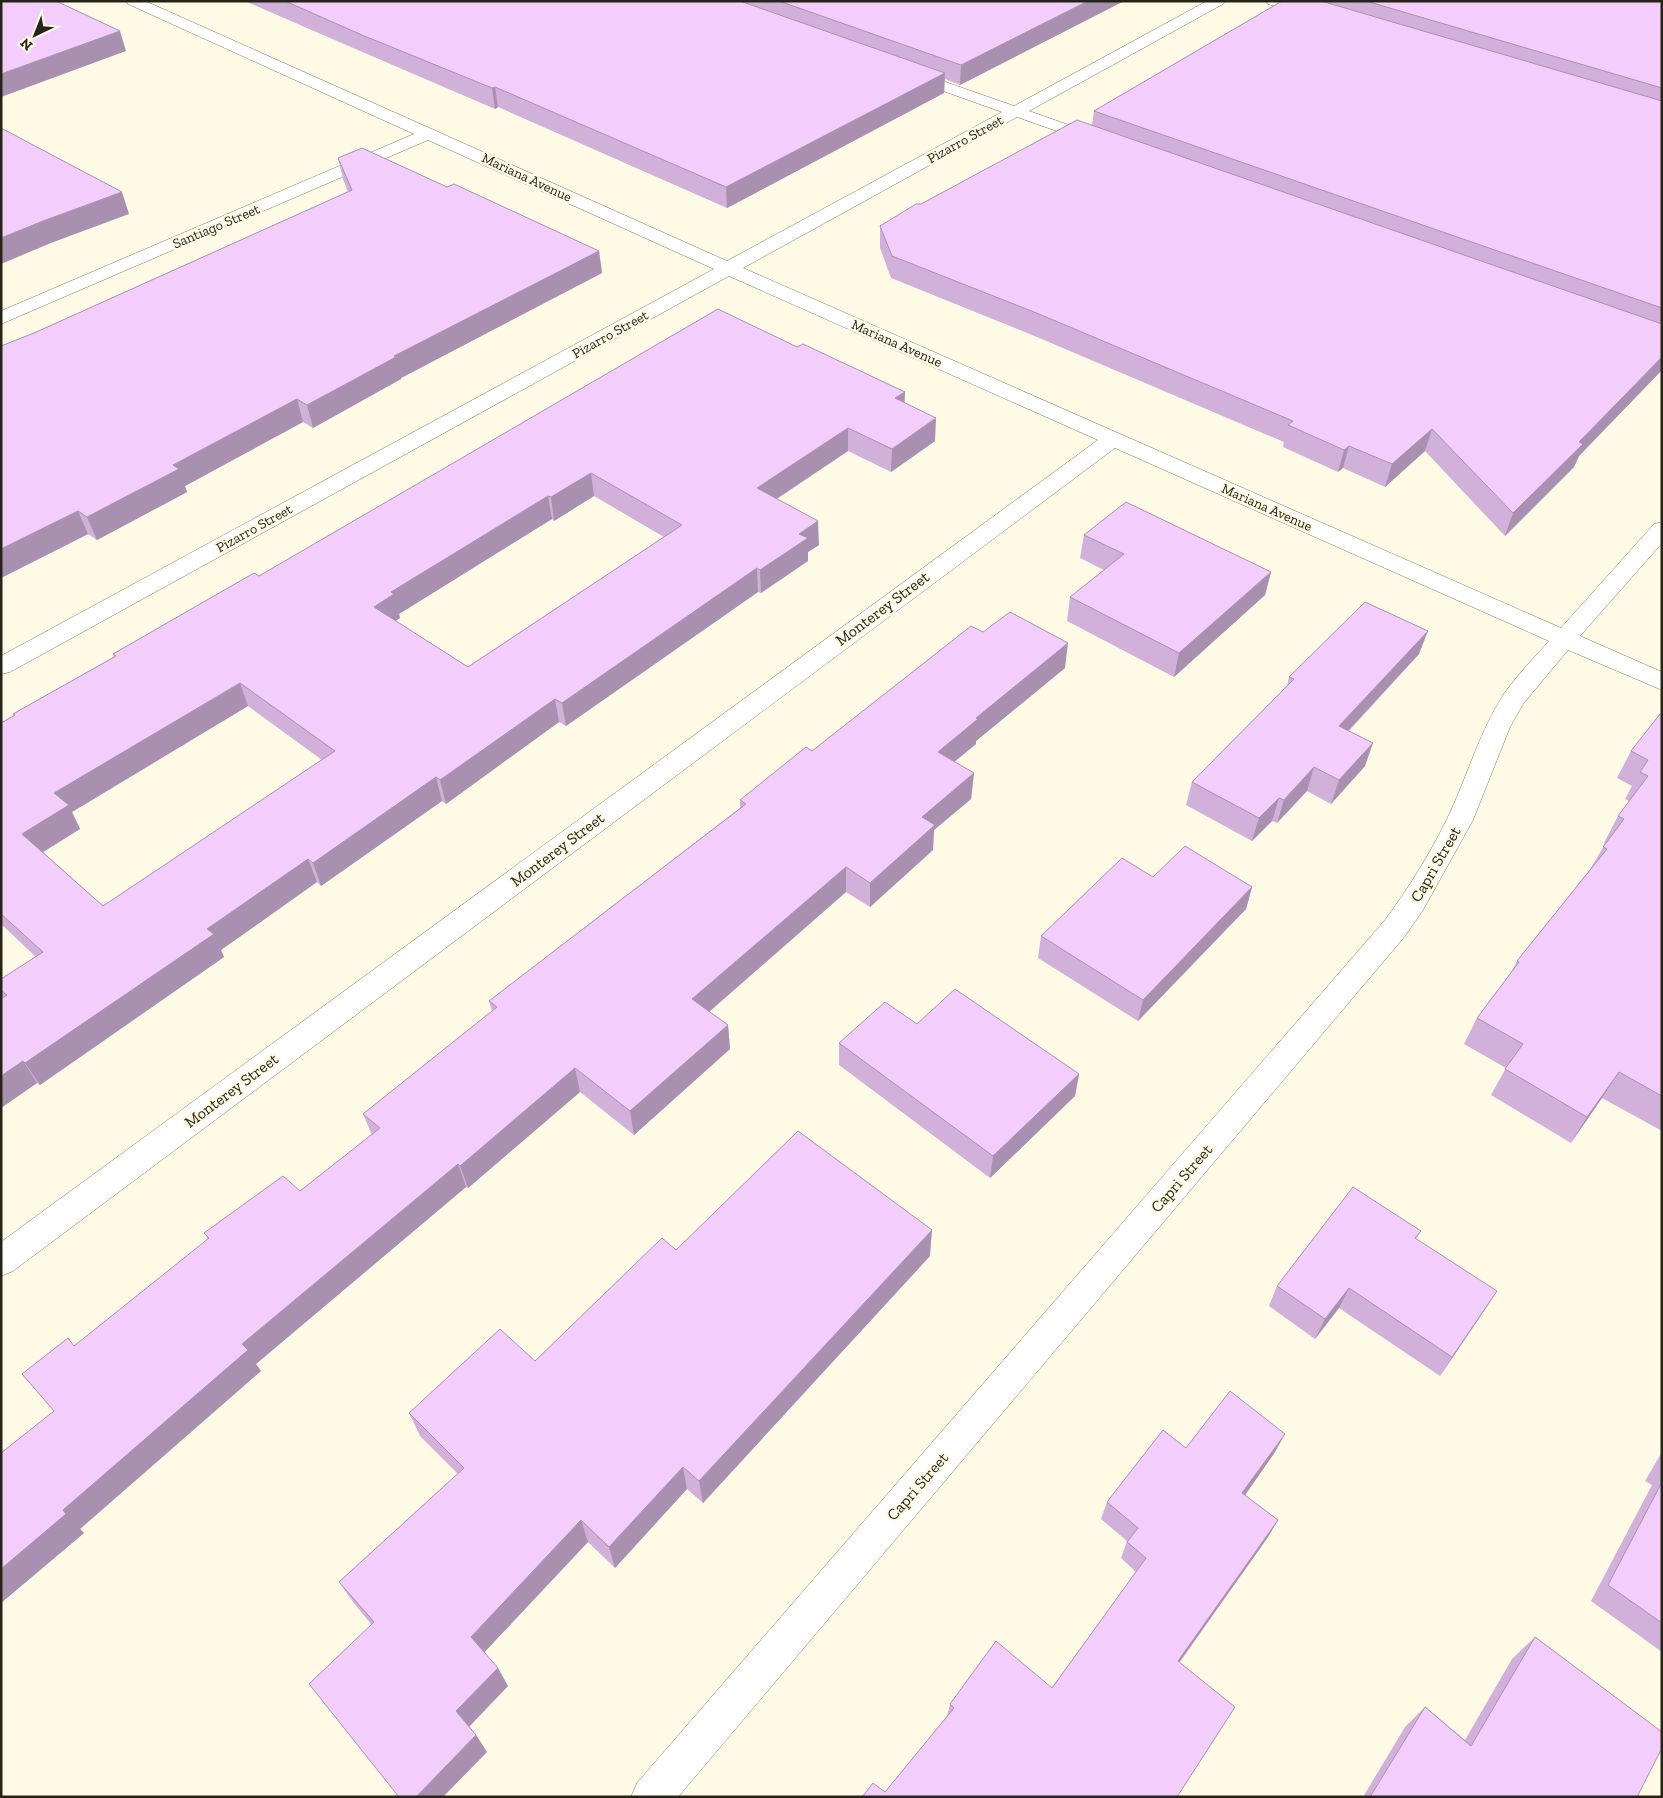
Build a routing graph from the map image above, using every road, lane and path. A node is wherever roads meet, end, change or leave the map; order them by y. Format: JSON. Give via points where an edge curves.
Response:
{"nodes":[{"id":1,"x":133,"y":1,"type":"edge"},
{"id":2,"x":1218,"y":1,"type":"edge"},
{"id":3,"x":1273,"y":1,"type":"edge"},
{"id":4,"x":1327,"y":18,"type":"edge"},
{"id":5,"x":893,"y":68,"type":"edge"},
{"id":6,"x":1016,"y":112,"type":"junction"},
{"id":7,"x":430,"y":133,"type":"junction"},
{"id":8,"x":1112,"y":146,"type":"edge"},
{"id":9,"x":730,"y":269,"type":"junction"},
{"id":10,"x":1,"y":318,"type":"edge"},
{"id":11,"x":1113,"y":438,"type":"junction"},
{"id":12,"x":1662,"y":529,"type":"edge"},
{"id":13,"x":1565,"y":639,"type":"junction"},
{"id":14,"x":1,"y":666,"type":"edge"},
{"id":15,"x":1662,"y":682,"type":"edge"},
{"id":16,"x":1,"y":1261,"type":"edge"},
{"id":17,"x":651,"y":1797,"type":"edge"}],
"edges":[{"from":1,"to":7,"type":"street","name":"Mariana Avenue"},
{"from":2,"to":6,"type":"street","name":"Pizarro Street"},
{"from":3,"to":4,"type":"street"},
{"from":5,"to":6,"type":"street"},
{"from":6,"to":8,"type":"street"},
{"from":6,"to":9,"type":"street","name":"Pizarro Street"},
{"from":7,"to":9,"type":"street","name":"Mariana Avenue"},
{"from":7,"to":10,"type":"street","name":"Santiago Street"},
{"from":9,"to":11,"type":"street","name":"Mariana Avenue"},
{"from":9,"to":14,"type":"street","name":"Pizarro Street"},
{"from":11,"to":13,"type":"street","name":"Mariana Avenue"},
{"from":11,"to":16,"type":"street","name":"Monterey Street"},
{"from":12,"to":13,"type":"street","name":"Capri Street"},
{"from":13,"to":15,"type":"street","name":"Mariana Avenue"},
{"from":13,"to":17,"type":"street","name":"Capri Street","via":[[1513,700],[1498,727],[1460,820],[1413,903],[1395,928]]}]}
